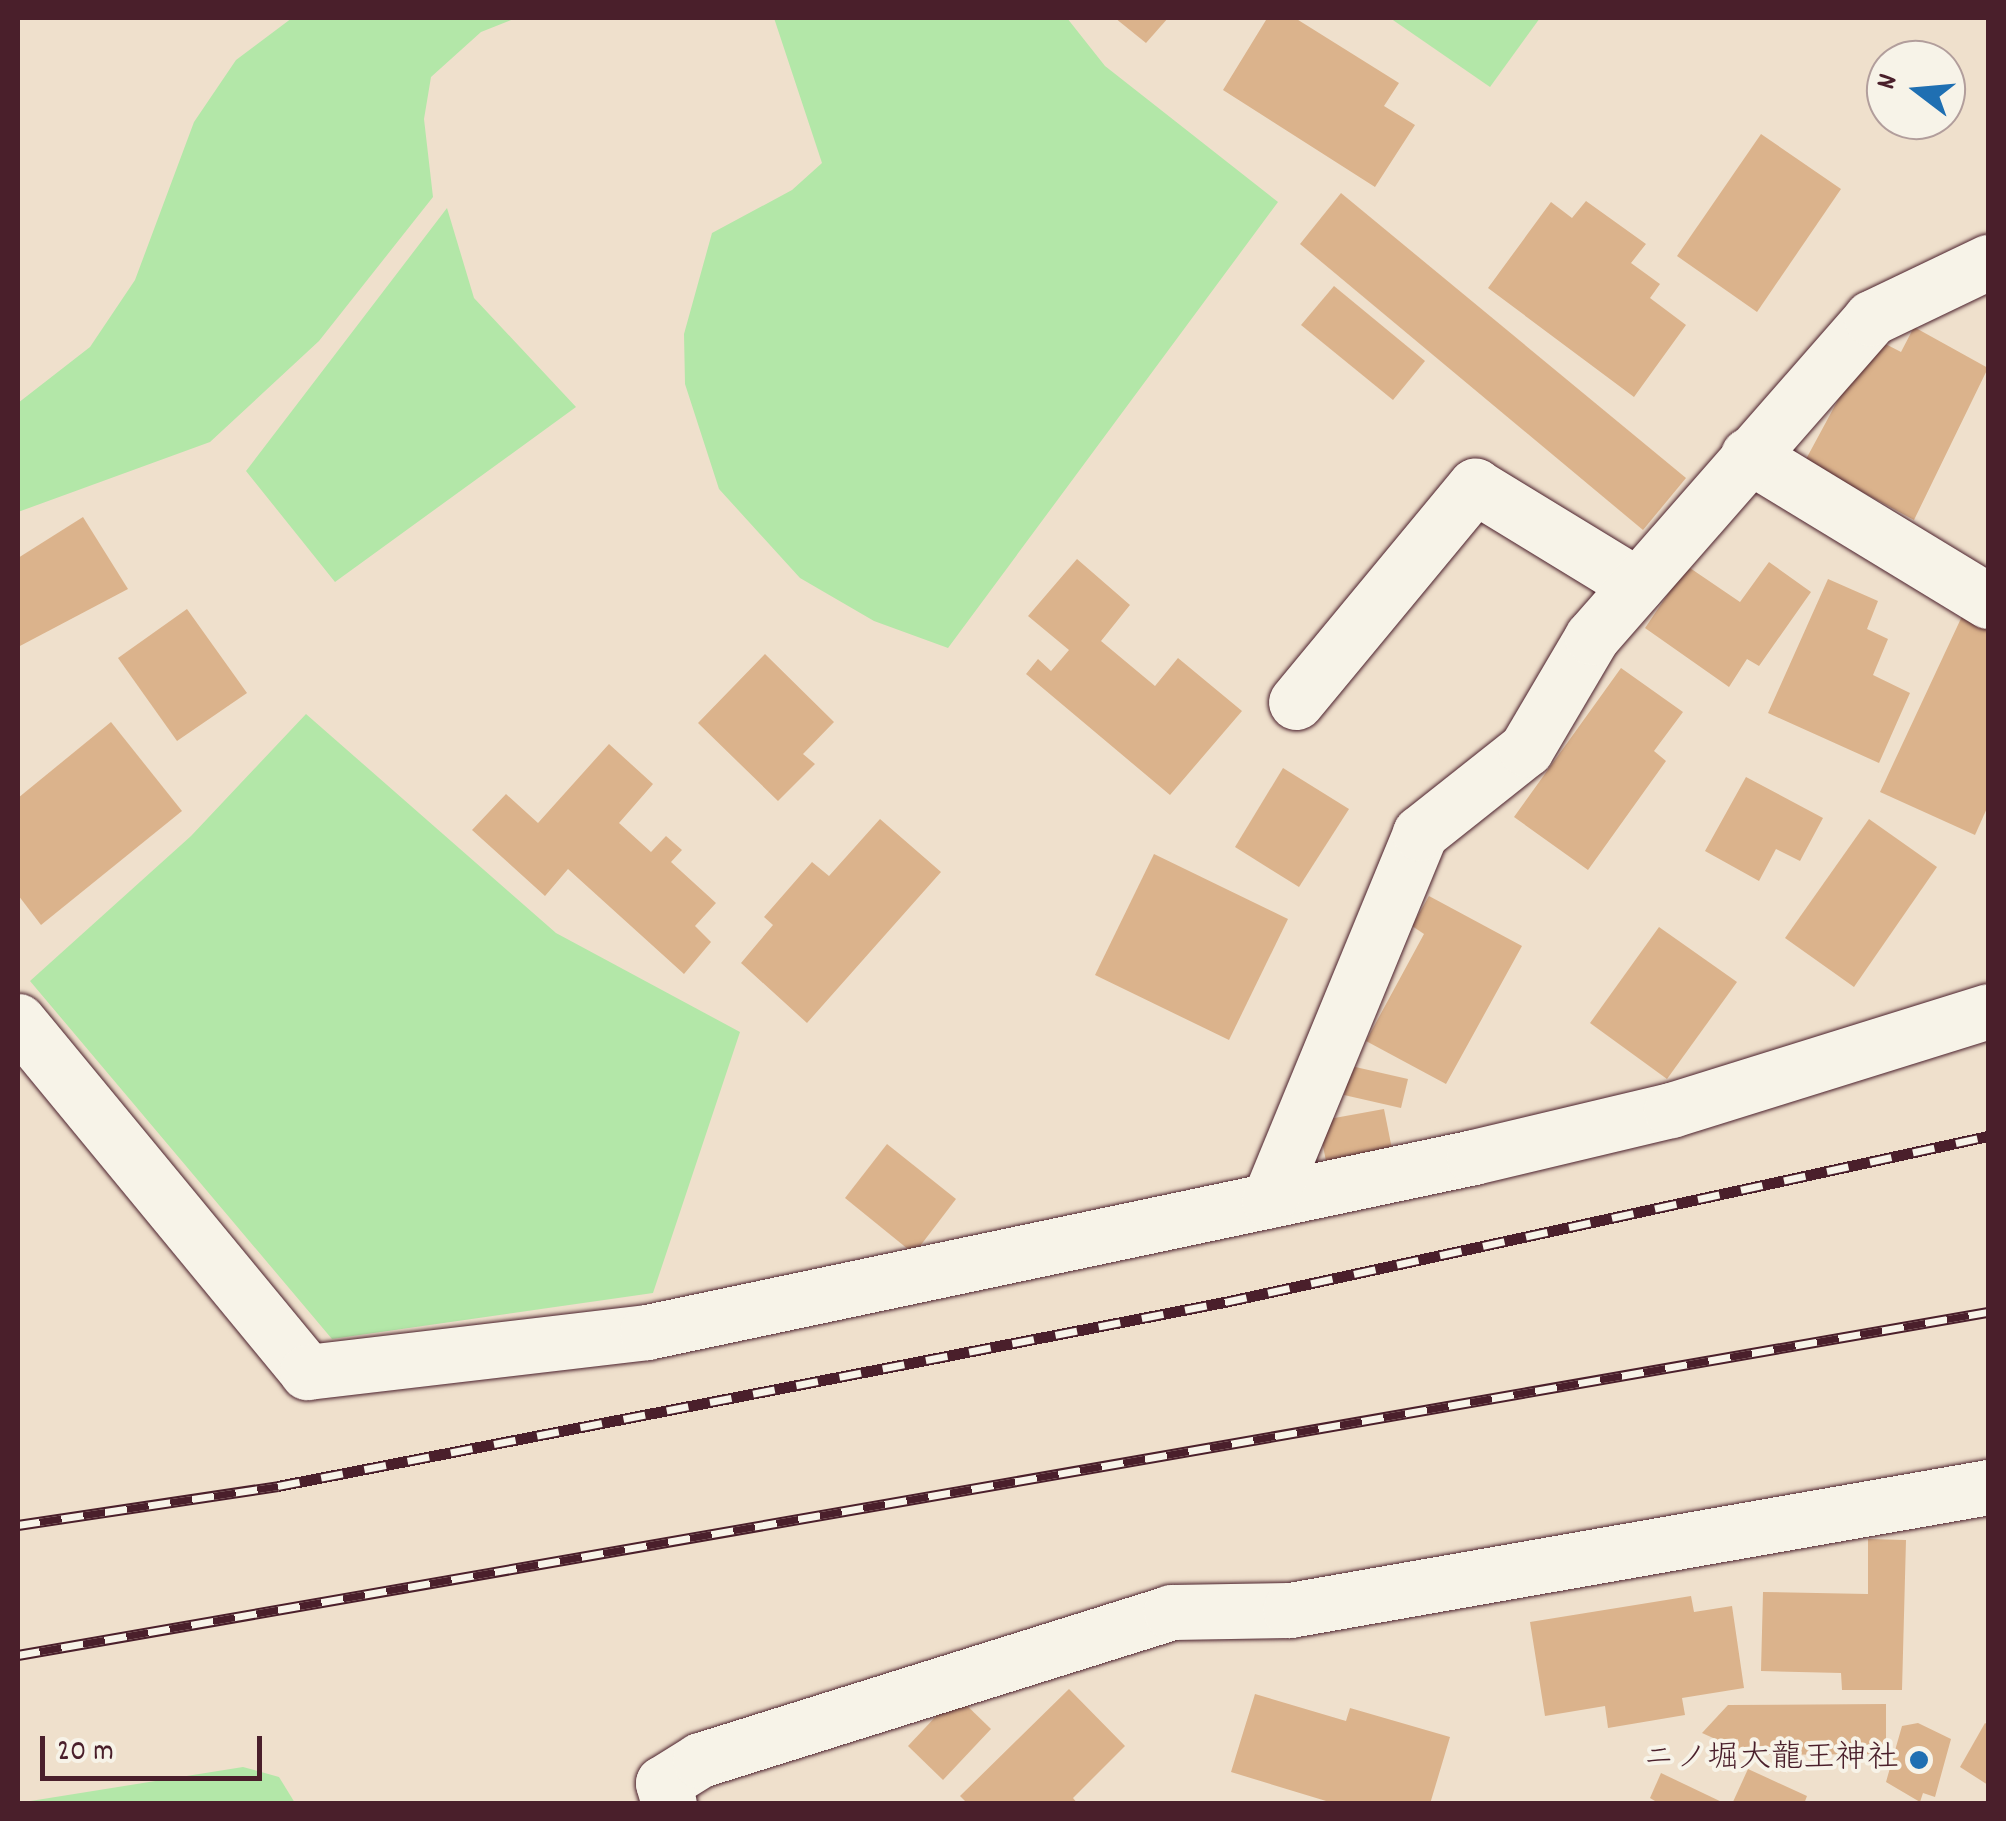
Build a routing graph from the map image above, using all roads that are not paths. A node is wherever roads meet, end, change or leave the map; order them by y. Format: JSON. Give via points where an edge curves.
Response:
{"nodes":[{"id":1,"x":1988,"y":262,"type":"edge"},
{"id":2,"x":1748,"y":456,"type":"junction"},
{"id":3,"x":1637,"y":585,"type":"junction"},
{"id":4,"x":1988,"y":601,"type":"edge"},
{"id":5,"x":1296,"y":702,"type":"dead end"},
{"id":6,"x":1988,"y":1011,"type":"edge"},
{"id":7,"x":18,"y":1021,"type":"edge"},
{"id":8,"x":1269,"y":1200,"type":"junction"},
{"id":9,"x":1988,"y":1486,"type":"edge"},
{"id":10,"x":669,"y":1804,"type":"edge"}],
"edges":[{"from":1,"to":2,"type":"street","via":[[1871,318]]},
{"from":2,"to":3,"type":"street"},
{"from":2,"to":4,"type":"street"},
{"from":3,"to":5,"type":"street","via":[[1475,486]]},
{"from":3,"to":8,"type":"street","via":[[1592,638],[1526,750],[1420,834]]},
{"from":6,"to":8,"type":"street","via":[[1670,1110]]},
{"from":7,"to":8,"type":"street","via":[[307,1372],[646,1332]]},
{"from":9,"to":10,"type":"street","via":[[1290,1610],[1172,1612],[700,1760],[663,1783]]}]}
